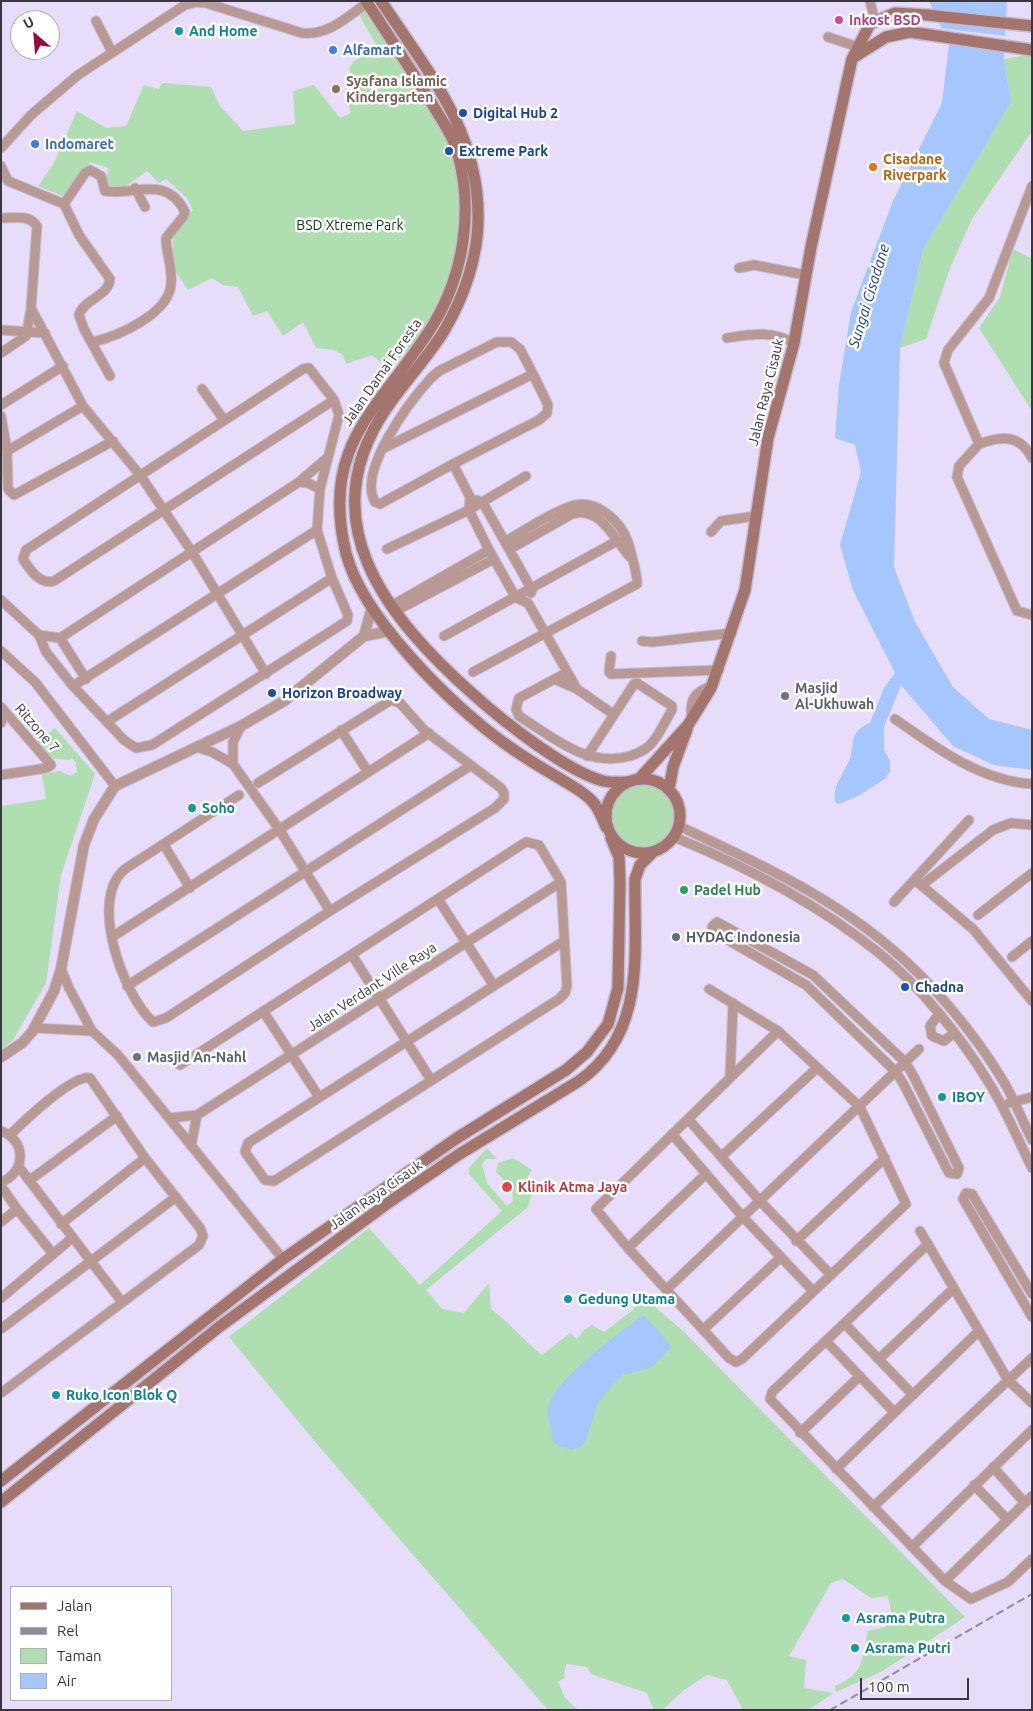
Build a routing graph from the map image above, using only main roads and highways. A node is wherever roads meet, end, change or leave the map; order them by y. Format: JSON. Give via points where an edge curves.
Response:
{"nodes":[{"id":1,"x":381,"y":1,"type":"edge"},
{"id":2,"x":366,"y":2,"type":"edge"},
{"id":3,"x":1028,"y":25,"type":"edge"},
{"id":4,"x":860,"y":48,"type":"junction"},
{"id":5,"x":1031,"y":49,"type":"edge"},
{"id":6,"x":429,"y":73,"type":"junction"},
{"id":7,"x":417,"y":80,"type":"junction"},
{"id":8,"x":356,"y":525,"type":"junction"},
{"id":9,"x":341,"y":528,"type":"junction"},
{"id":10,"x":424,"y":649,"type":"junction"},
{"id":11,"x":414,"y":660,"type":"junction"},
{"id":12,"x":690,"y":722,"type":"junction"},
{"id":13,"x":633,"y":781,"type":"junction"},
{"id":14,"x":668,"y":789,"type":"junction"},
{"id":15,"x":606,"y":827,"type":"junction"},
{"id":16,"x":612,"y":838,"type":"junction"},
{"id":17,"x":652,"y":853,"type":"junction"},
{"id":18,"x":1,"y":1481,"type":"edge"},
{"id":19,"x":1,"y":1502,"type":"edge"}],
"edges":[{"from":1,"to":6,"type":"main road","name":"Jalan Damai Foresta"},
{"from":2,"to":7,"type":"main road","name":"Jalan Damai Foresta"},
{"from":3,"to":4,"type":"main road","name":"Jalan Raya Cisauk","via":[[927,14],[895,14],[875,21],[867,29]]},
{"from":4,"to":5,"type":"main road","name":"Jalan Raya Cisauk","via":[[900,33]]},
{"from":4,"to":12,"type":"main road","name":"Jalan Raya Cisauk","via":[[852,59],[794,343],[768,438],[745,590],[719,670]]},
{"from":6,"to":7,"type":"main road"},
{"from":6,"to":8,"type":"main road","name":"Jalan Damai Foresta","via":[[458,122],[470,150],[477,191],[477,235],[470,270],[448,323],[388,405],[371,435],[360,462]]},
{"from":7,"to":9,"type":"main road","name":"Jalan Damai Foresta","via":[[457,150],[464,198],[464,245],[439,314],[355,435],[342,473]]},
{"from":8,"to":9,"type":"main road"},
{"from":8,"to":10,"type":"main road","name":"Jalan Damai Foresta","via":[[366,562],[392,609]]},
{"from":9,"to":11,"type":"main road","name":"Jalan Damai Foresta","via":[[349,564],[372,607]]},
{"from":10,"to":11,"type":"main road"},
{"from":10,"to":13,"type":"main road","name":"Jalan Damai Foresta","via":[[522,734],[589,775],[610,782]]},
{"from":11,"to":15,"type":"main road","name":"Jalan Damai Foresta","via":[[444,693],[504,743],[586,795]]},
{"from":12,"to":13,"type":"main road","name":"Jalan Raya Cisauk"},
{"from":12,"to":14,"type":"main road","name":"Jalan Raya Cisauk"},
{"from":13,"to":14,"type":"main road","via":[[655,781]]},
{"from":13,"to":15,"type":"main road","via":[[611,796],[606,806]]},
{"from":14,"to":17,"type":"main road","via":[[677,800],[679,826],[674,837]]},
{"from":15,"to":16,"type":"main road"},
{"from":16,"to":17,"type":"main road","via":[[622,849],[637,854]]},
{"from":16,"to":18,"type":"main road","name":"Jalan Raya Cisauk","via":[[618,857],[620,882],[618,988],[608,1024],[594,1043],[566,1070],[457,1138],[283,1260]]},
{"from":17,"to":19,"type":"main road","name":"Jalan Raya Cisauk","via":[[640,864],[634,879],[632,999],[619,1034],[596,1066],[579,1081],[444,1164],[219,1327]]}]}
